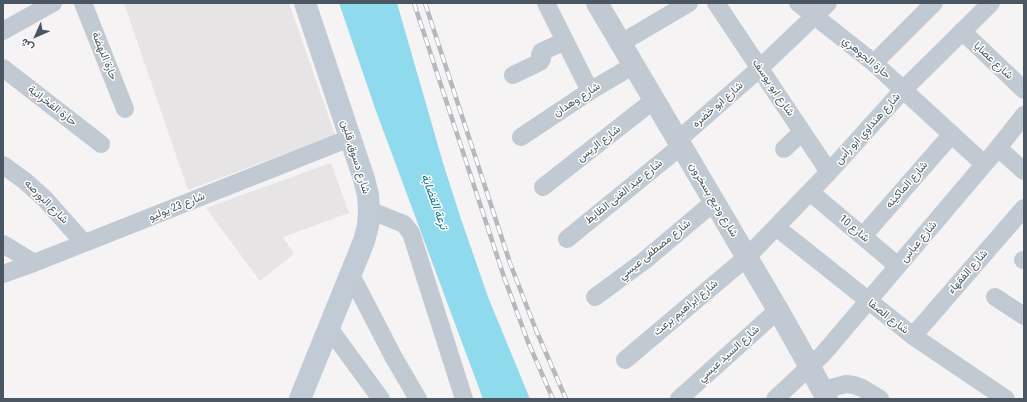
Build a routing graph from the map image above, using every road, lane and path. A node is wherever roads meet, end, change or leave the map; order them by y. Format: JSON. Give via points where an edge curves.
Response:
{"nodes":[{"id":1,"x":53,"y":3,"type":"edge"},
{"id":2,"x":83,"y":3,"type":"edge"},
{"id":3,"x":546,"y":3,"type":"edge"},
{"id":4,"x":597,"y":3,"type":"edge"},
{"id":5,"x":690,"y":3,"type":"edge"},
{"id":6,"x":716,"y":3,"type":"edge"},
{"id":7,"x":798,"y":3,"type":"edge"},
{"id":8,"x":828,"y":3,"type":"edge"},
{"id":9,"x":934,"y":3,"type":"edge"},
{"id":10,"x":991,"y":3,"type":"edge"},
{"id":11,"x":308,"y":4,"type":"edge"},
{"id":12,"x":814,"y":16,"type":"junction"},
{"id":13,"x":3,"y":31,"type":"edge"},
{"id":14,"x":962,"y":32,"type":"junction"},
{"id":15,"x":565,"y":41,"type":"junction"},
{"id":16,"x":621,"y":43,"type":"junction"},
{"id":17,"x":874,"y":63,"type":"junction"},
{"id":18,"x":634,"y":65,"type":"junction"},
{"id":19,"x":3,"y":68,"type":"edge"},
{"id":20,"x":760,"y":68,"type":"junction"},
{"id":21,"x":513,"y":75,"type":"dead end"},
{"id":22,"x":903,"y":90,"type":"junction"},
{"id":23,"x":1024,"y":90,"type":"edge"},
{"id":24,"x":590,"y":91,"type":"junction"},
{"id":25,"x":654,"y":100,"type":"junction"},
{"id":26,"x":125,"y":109,"type":"dead end"},
{"id":27,"x":1024,"y":115,"type":"edge"},
{"id":28,"x":802,"y":132,"type":"junction"},
{"id":29,"x":952,"y":134,"type":"junction"},
{"id":30,"x":521,"y":137,"type":"dead end"},
{"id":31,"x":350,"y":138,"type":"junction"},
{"id":32,"x":680,"y":143,"type":"junction"},
{"id":33,"x":101,"y":144,"type":"dead end"},
{"id":34,"x":998,"y":148,"type":"junction"},
{"id":35,"x":784,"y":149,"type":"dead end"},
{"id":36,"x":984,"y":164,"type":"junction"},
{"id":37,"x":3,"y":165,"type":"edge"},
{"id":38,"x":1024,"y":171,"type":"edge"},
{"id":39,"x":829,"y":172,"type":"junction"},
{"id":40,"x":543,"y":186,"type":"dead end"},
{"id":41,"x":810,"y":192,"type":"junction"},
{"id":42,"x":714,"y":202,"type":"junction"},
{"id":43,"x":1024,"y":208,"type":"edge"},
{"id":44,"x":369,"y":210,"type":"junction"},
{"id":45,"x":776,"y":227,"type":"junction"},
{"id":46,"x":863,"y":236,"type":"junction"},
{"id":47,"x":567,"y":239,"type":"dead end"},
{"id":48,"x":84,"y":243,"type":"junction"},
{"id":49,"x":3,"y":244,"type":"edge"},
{"id":50,"x":747,"y":257,"type":"junction"},
{"id":51,"x":34,"y":263,"type":"junction"},
{"id":52,"x":898,"y":266,"type":"junction"},
{"id":53,"x":3,"y":274,"type":"edge"},
{"id":54,"x":351,"y":275,"type":"junction"},
{"id":55,"x":595,"y":297,"type":"dead end"},
{"id":56,"x":995,"y":297,"type":"dead end"},
{"id":57,"x":868,"y":301,"type":"junction"},
{"id":58,"x":778,"y":310,"type":"junction"},
{"id":59,"x":1024,"y":316,"type":"edge"},
{"id":60,"x":329,"y":328,"type":"junction"},
{"id":61,"x":913,"y":336,"type":"junction"},
{"id":62,"x":625,"y":360,"type":"dead end"},
{"id":63,"x":810,"y":367,"type":"junction"},
{"id":64,"x":825,"y":394,"type":"edge"},
{"id":65,"x":300,"y":399,"type":"edge"},
{"id":66,"x":381,"y":399,"type":"edge"},
{"id":67,"x":418,"y":399,"type":"edge"},
{"id":68,"x":464,"y":399,"type":"edge"},
{"id":69,"x":679,"y":399,"type":"edge"},
{"id":70,"x":775,"y":399,"type":"edge"},
{"id":71,"x":880,"y":399,"type":"edge"},
{"id":72,"x":1006,"y":399,"type":"edge"}],
"edges":[{"from":1,"to":13,"type":"street"},
{"from":2,"to":26,"type":"street","name":"حارة النهضة"},
{"from":3,"to":15,"type":"street"},
{"from":4,"to":16,"type":"street","name":"شارع وديع بسخرون"},
{"from":5,"to":16,"type":"street"},
{"from":6,"to":20,"type":"street","name":"شارع ابو يوسف"},
{"from":7,"to":12,"type":"street","name":"حارة الجوهري"},
{"from":8,"to":12,"type":"street","name":"شارع ابو خضره"},
{"from":9,"to":17,"type":"street"},
{"from":10,"to":14,"type":"street","name":"شارع هنداوي ابو رأس"},
{"from":11,"to":31,"type":"main road","name":"شارع دسوق, قلين"},
{"from":12,"to":17,"type":"street","name":"حارة الجوهري"},
{"from":12,"to":20,"type":"street","name":"شارع ابو خضره"},
{"from":14,"to":22,"type":"street","name":"شارع هنداوي ابو رأس"},
{"from":14,"to":23,"type":"street","name":"شارع عصايا"},
{"from":15,"to":21,"type":"street","via":[[541,52],[540,62]]},
{"from":15,"to":24,"type":"street"},
{"from":16,"to":18,"type":"street","name":"شارع وديع بسخرون"},
{"from":17,"to":22,"type":"street","name":"حارة الجوهري"},
{"from":18,"to":24,"type":"street","name":"شارع وهدان"},
{"from":18,"to":25,"type":"street","name":"شارع وديع بسخرون"},
{"from":19,"to":33,"type":"street","name":"حارة الفخرانية"},
{"from":20,"to":28,"type":"street","name":"شارع ابو يوسف"},
{"from":20,"to":32,"type":"street","name":"شارع ابو خضره"},
{"from":22,"to":29,"type":"street","name":"حارة الجوهري"},
{"from":22,"to":39,"type":"street","name":"شارع هنداوي ابو رأس"},
{"from":24,"to":30,"type":"street","name":"شارع وهدان"},
{"from":25,"to":32,"type":"street","name":"شارع وديع بسخرون"},
{"from":25,"to":40,"type":"street","name":"شارع الريس"},
{"from":27,"to":34,"type":"street","name":"شارع عباس"},
{"from":28,"to":35,"type":"street"},
{"from":28,"to":39,"type":"street","name":"شارع ابو يوسف"},
{"from":29,"to":36,"type":"street","name":"حارة الجوهري"},
{"from":29,"to":46,"type":"street","name":"شارع الماكينه"},
{"from":31,"to":44,"type":"main road","name":"شارع دسوق, قلين","via":[[368,194]]},
{"from":31,"to":48,"type":"street","name":"شارع 23 يوليو"},
{"from":32,"to":42,"type":"street","name":"شارع وديع بسخرون"},
{"from":32,"to":47,"type":"street","name":"شارع عبد الغنى الظايط"},
{"from":34,"to":36,"type":"street","name":"شارع عباس"},
{"from":34,"to":38,"type":"street"},
{"from":36,"to":52,"type":"street","name":"شارع عباس"},
{"from":37,"to":48,"type":"street","name":"شارع البورصه","via":[[26,181],[45,199]]},
{"from":39,"to":41,"type":"street","name":"شارع هنداوي ابو رأس"},
{"from":41,"to":45,"type":"street","name":"شارع هنداوي ابو رأس"},
{"from":41,"to":46,"type":"street","name":"شارع 10"},
{"from":42,"to":50,"type":"street","name":"شارع وديع بسخرون"},
{"from":42,"to":55,"type":"street","name":"شارع مصطفى عيسي","via":[[644,261]]},
{"from":43,"to":61,"type":"street","name":"شارع الفقهاء"},
{"from":44,"to":54,"type":"main road","name":"شارع دسوق, قلين","via":[[364,241]]},
{"from":44,"to":68,"type":"street","via":[[404,224],[412,233]]},
{"from":45,"to":50,"type":"street","name":"شارع هنداوي ابو رأس"},
{"from":45,"to":57,"type":"street","name":"شارع الصفا"},
{"from":46,"to":52,"type":"street","name":"شارع 10"},
{"from":48,"to":51,"type":"street","name":"شارع 23 يوليو"},
{"from":49,"to":51,"type":"street"},
{"from":50,"to":58,"type":"street","name":"شارع وديع بسخرون"},
{"from":50,"to":62,"type":"street","name":"شارع ابراهيم برعث"},
{"from":51,"to":53,"type":"street","name":"شارع 23 يوليو"},
{"from":52,"to":57,"type":"street","name":"شارع عباس"},
{"from":54,"to":60,"type":"main road","name":"شارع دسوق, قلين"},
{"from":54,"to":67,"type":"street"},
{"from":56,"to":59,"type":"street"},
{"from":57,"to":61,"type":"street","name":"شارع الصفا"},
{"from":57,"to":63,"type":"street","name":"شارع عباس"},
{"from":58,"to":63,"type":"street","name":"شارع وديع بسخرون"},
{"from":58,"to":69,"type":"street","name":"شارع السيد عيسي"},
{"from":60,"to":65,"type":"main road","name":"شارع دسوق, قلين"},
{"from":60,"to":66,"type":"street"},
{"from":61,"to":72,"type":"street","name":"شارع الصفا"},
{"from":63,"to":64,"type":"street","name":"شارع وديع بسخرون"},
{"from":63,"to":70,"type":"street","name":"شارع عباس"},
{"from":64,"to":71,"type":"street","via":[[846,384],[862,388]]}]}
